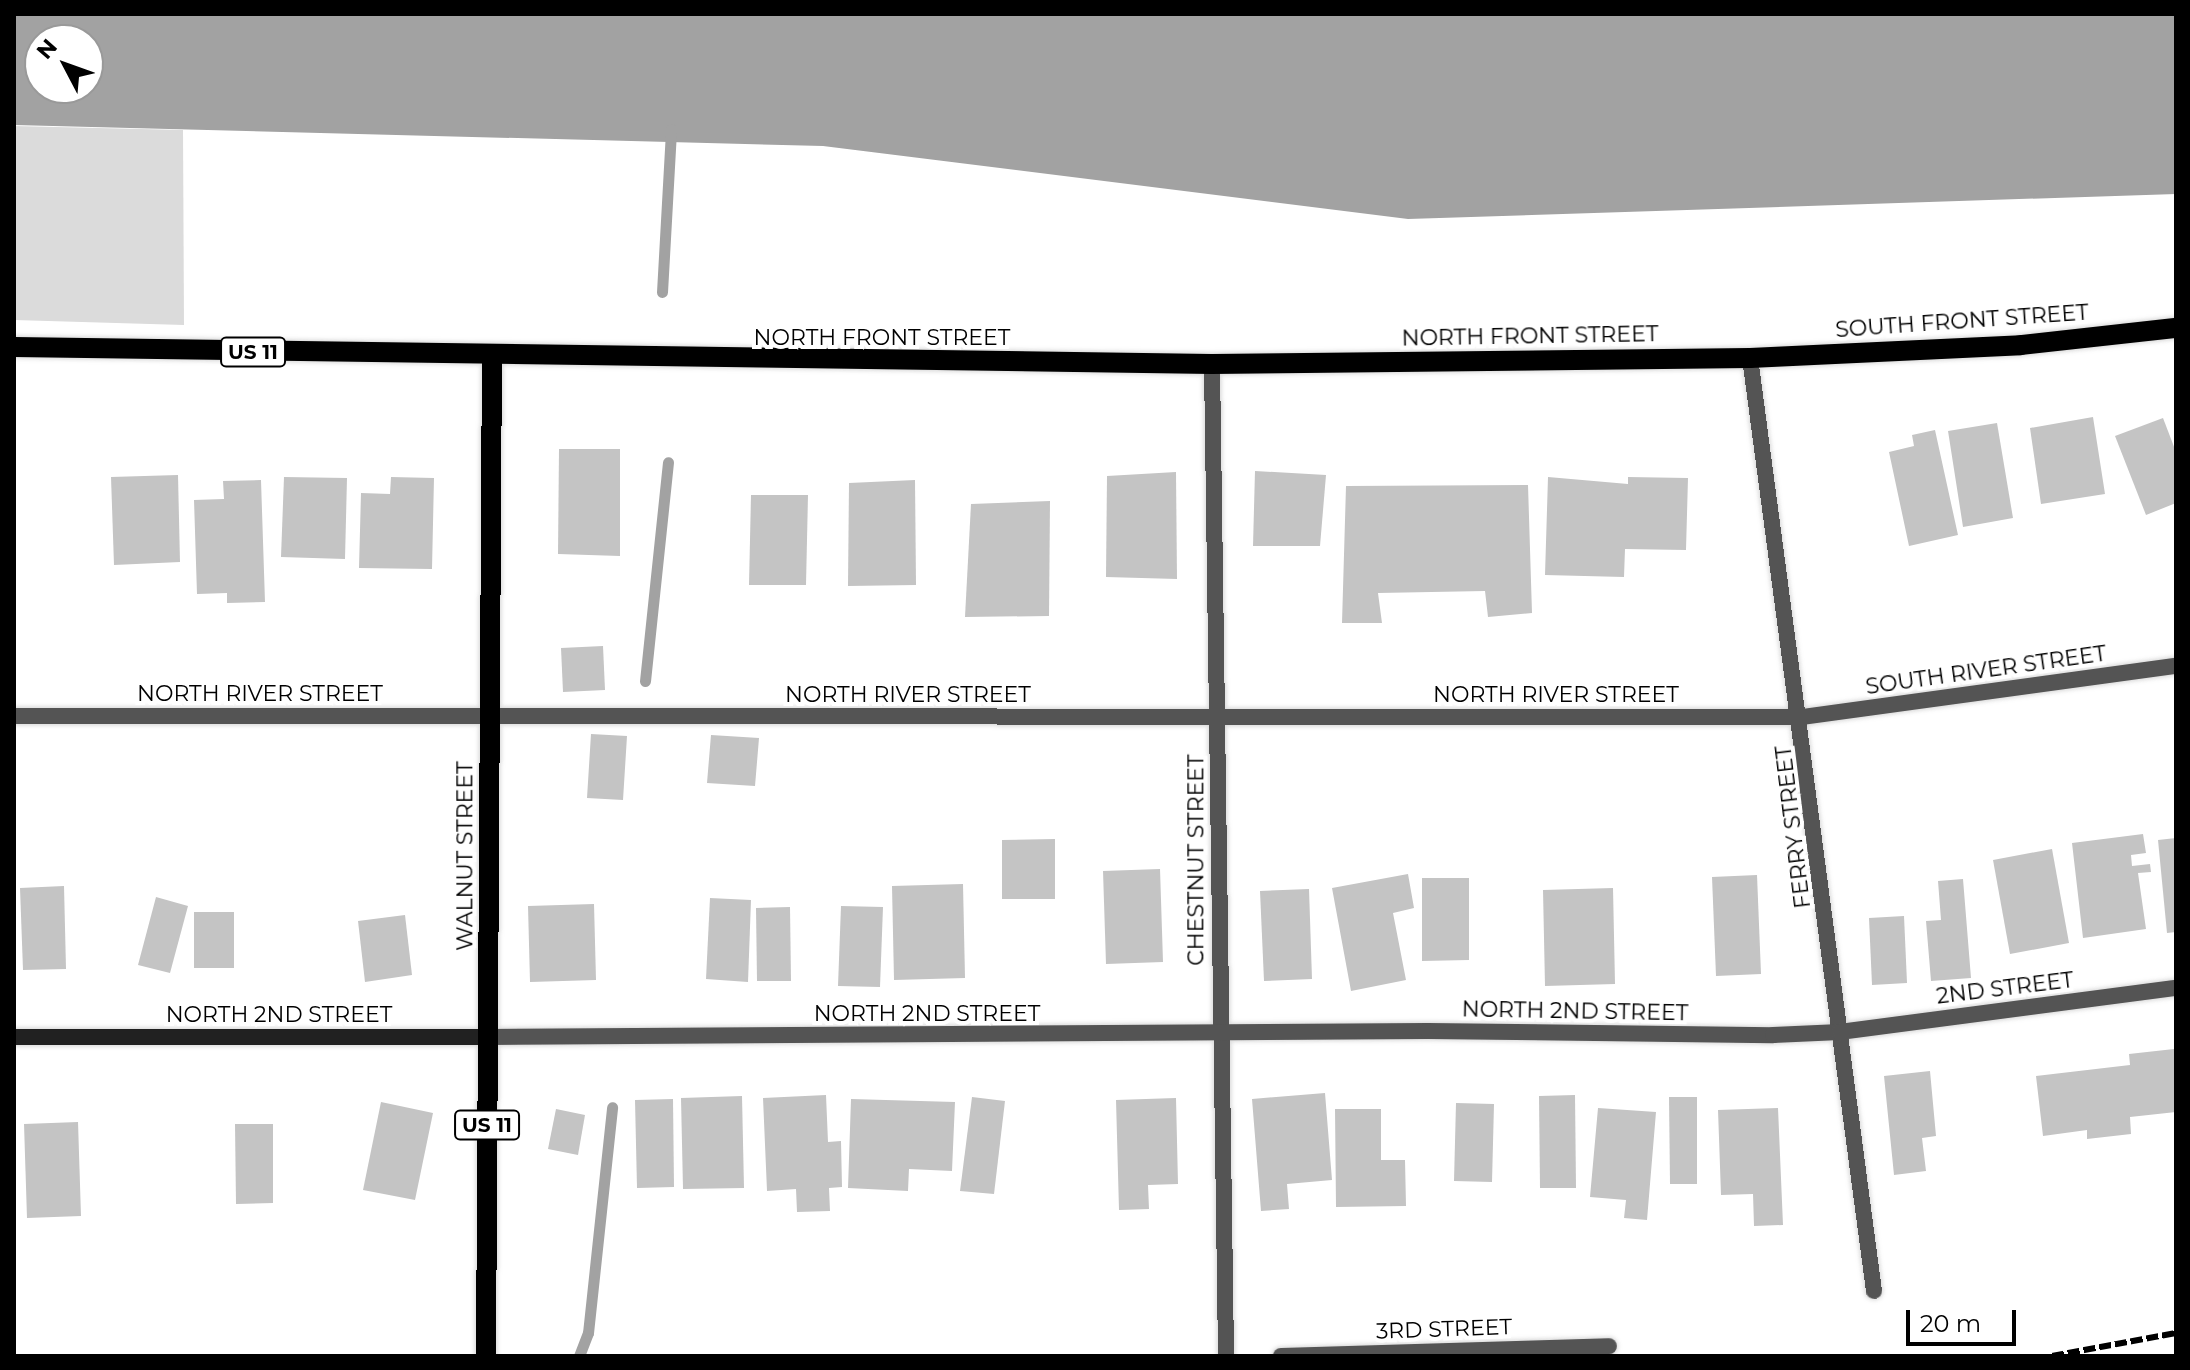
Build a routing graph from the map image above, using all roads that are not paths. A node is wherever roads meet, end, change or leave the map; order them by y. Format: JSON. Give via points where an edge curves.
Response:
{"nodes":[{"id":1,"x":2176,"y":328,"type":"edge"},
{"id":2,"x":14,"y":347,"type":"edge"},
{"id":3,"x":492,"y":356,"type":"junction"},
{"id":4,"x":1750,"y":358,"type":"junction"},
{"id":5,"x":1212,"y":364,"type":"junction"},
{"id":6,"x":2176,"y":666,"type":"edge"},
{"id":7,"x":14,"y":716,"type":"edge"},
{"id":8,"x":1217,"y":716,"type":"junction"},
{"id":9,"x":489,"y":717,"type":"junction"},
{"id":10,"x":1802,"y":717,"type":"junction"},
{"id":11,"x":2176,"y":988,"type":"edge"},
{"id":12,"x":1840,"y":1032,"type":"junction"},
{"id":13,"x":1219,"y":1036,"type":"junction"},
{"id":14,"x":14,"y":1037,"type":"edge"},
{"id":15,"x":488,"y":1037,"type":"junction"},
{"id":16,"x":1874,"y":1291,"type":"dead end"},
{"id":17,"x":1609,"y":1346,"type":"dead end"},
{"id":18,"x":486,"y":1356,"type":"edge"},
{"id":19,"x":1226,"y":1356,"type":"edge"},
{"id":20,"x":1281,"y":1356,"type":"edge"}],
"edges":[{"from":1,"to":4,"type":"main road","name":"SOUTH FRONT STREET","via":[[2021,345]]},
{"from":2,"to":3,"type":"main road","name":"NORTH FRONT STREET","number":"US 11"},
{"from":3,"to":5,"type":"main road","name":"NORTH FRONT STREET"},
{"from":3,"to":9,"type":"main road","name":"WALNUT STREET","number":"US 11"},
{"from":4,"to":5,"type":"main road","name":"NORTH FRONT STREET"},
{"from":4,"to":10,"type":"street","name":"FERRY STREET"},
{"from":5,"to":8,"type":"street","name":"CHESTNUT STREET"},
{"from":6,"to":10,"type":"street","name":"SOUTH RIVER STREET"},
{"from":7,"to":9,"type":"street","name":"NORTH RIVER STREET"},
{"from":8,"to":9,"type":"street","name":"NORTH RIVER STREET"},
{"from":8,"to":10,"type":"street","name":"NORTH RIVER STREET"},
{"from":8,"to":13,"type":"street","name":"CHESTNUT STREET"},
{"from":9,"to":15,"type":"main road","name":"WALNUT STREET","number":"US 11"},
{"from":10,"to":12,"type":"street","name":"FERRY STREET"},
{"from":11,"to":12,"type":"street","name":"2ND STREET"},
{"from":12,"to":13,"type":"street","name":"NORTH 2ND STREET"},
{"from":12,"to":16,"type":"street","name":"FERRY STREET"},
{"from":13,"to":15,"type":"street","name":"NORTH 2ND STREET"},
{"from":13,"to":19,"type":"street","name":"CHESTNUT STREET"},
{"from":14,"to":15,"type":"street","name":"NORTH 2ND STREET"},
{"from":15,"to":18,"type":"main road","name":"WALNUT STREET","number":"US 11"},
{"from":17,"to":20,"type":"street","name":"3RD STREET"}]}
